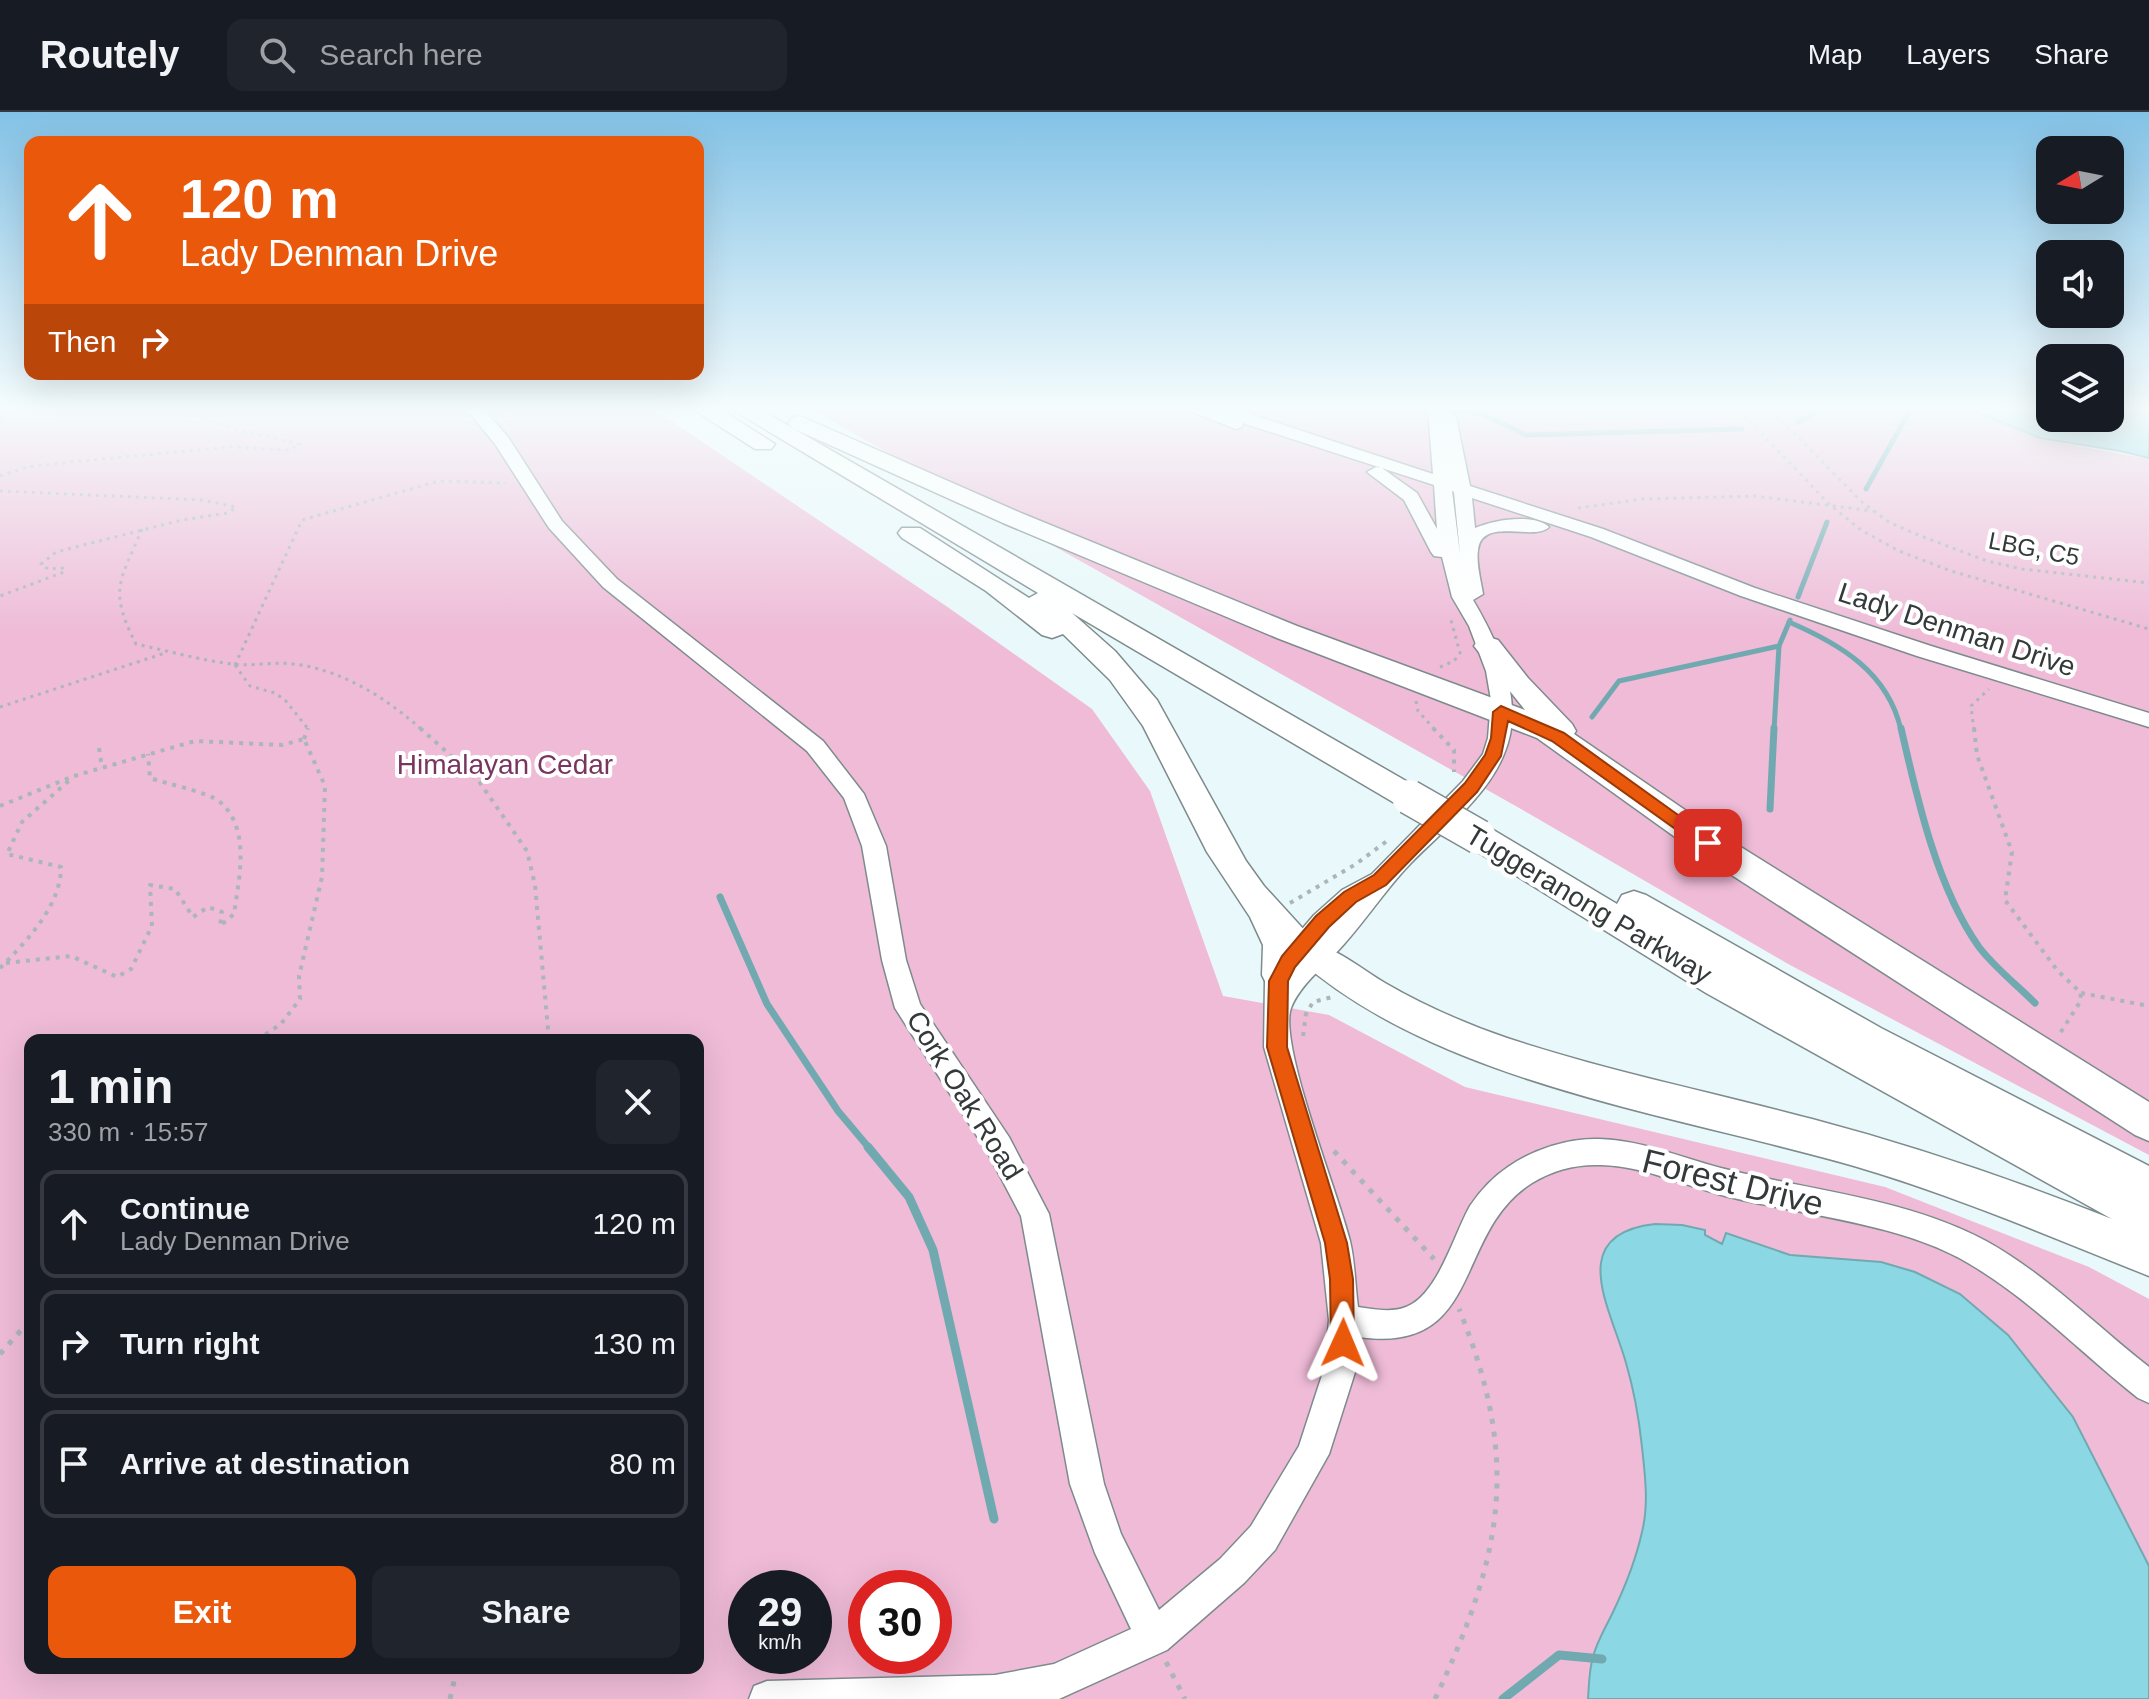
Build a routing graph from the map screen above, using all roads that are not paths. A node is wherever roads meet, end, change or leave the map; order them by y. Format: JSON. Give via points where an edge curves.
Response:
{"nodes":[{"id":1,"x":527,"y":484,"type":"edge"},
{"id":2,"x":829,"y":484,"type":"edge"},
{"id":3,"x":869,"y":484,"type":"edge"},
{"id":4,"x":875,"y":484,"type":"edge"},
{"id":5,"x":906,"y":484,"type":"edge"},
{"id":6,"x":937,"y":484,"type":"edge"},
{"id":7,"x":1395,"y":484,"type":"edge"},
{"id":8,"x":1429,"y":484,"type":"edge"},
{"id":9,"x":1450,"y":484,"type":"edge"},
{"id":10,"x":1452,"y":484,"type":"edge"},
{"id":11,"x":1453,"y":492,"type":"junction"},
{"id":12,"x":1540,"y":527,"type":"junction"},
{"id":13,"x":1469,"y":547,"type":"junction"},
{"id":14,"x":1748,"y":592,"type":"junction"},
{"id":15,"x":1455,"y":603,"type":"junction"},
{"id":16,"x":1484,"y":636,"type":"junction"},
{"id":17,"x":1423,"y":680,"type":"junction"},
{"id":18,"x":1501,"y":712,"type":"junction"},
{"id":19,"x":2149,"y":720,"type":"edge"},
{"id":20,"x":1183,"y":774,"type":"junction"},
{"id":21,"x":1612,"y":776,"type":"junction"},
{"id":22,"x":1429,"y":785,"type":"junction"},
{"id":23,"x":1486,"y":829,"type":"junction"},
{"id":24,"x":1280,"y":909,"type":"junction"},
{"id":25,"x":1309,"y":952,"type":"junction"},
{"id":26,"x":1279,"y":990,"type":"junction"},
{"id":27,"x":2149,"y":1123,"type":"edge"},
{"id":28,"x":2149,"y":1187,"type":"edge"},
{"id":29,"x":2149,"y":1218,"type":"edge"},
{"id":30,"x":2149,"y":1256,"type":"edge"},
{"id":31,"x":1344,"y":1320,"type":"junction"},
{"id":32,"x":2149,"y":1387,"type":"edge"},
{"id":33,"x":1154,"y":1637,"type":"junction"},
{"id":34,"x":767,"y":1699,"type":"edge"}],
"edges":[{"from":1,"to":33,"type":"street","name":"Cork Oak Road","via":[[555,524],[610,583],[815,746],[853,794],[869,828],[908,1008],[999,1146],[1035,1214],[1087,1484],[1107,1541]]},
{"from":2,"to":20,"type":"highway","via":[[995,585],[1033,614],[1129,701]]},
{"from":3,"to":20,"type":"highway","via":[[1024,589],[1102,654],[1150,713]]},
{"from":4,"to":22,"type":"highway","name":"Tuggeranong Parkway"},
{"from":5,"to":22,"type":"highway","name":"Tuggeranong Parkway"},
{"from":6,"to":17,"type":"highway","via":[[1287,632]]},
{"from":7,"to":15,"type":"street","via":[[1418,506]]},
{"from":8,"to":11,"type":"street","name":"Lady Denman Drive"},
{"from":9,"to":11,"type":"street"},
{"from":10,"to":11,"type":"street"},
{"from":11,"to":12,"type":"street","name":"Lady Denman Drive"},
{"from":11,"to":13,"type":"street"},
{"from":11,"to":14,"type":"street","name":"Lady Denman Drive","via":[[1597,533]]},
{"from":11,"to":15,"type":"street","via":[[1447,541]]},
{"from":12,"to":13,"type":"street","via":[[1498,526],[1474,536]]},
{"from":12,"to":14,"type":"street","name":"Lady Denman Drive"},
{"from":13,"to":16,"type":"street","via":[[1473,598]]},
{"from":14,"to":19,"type":"street","name":"Lady Denman Drive"},
{"from":15,"to":16,"type":"street"},
{"from":16,"to":17,"type":"highway","via":[[1488,663],[1474,674]]},
{"from":16,"to":18,"type":"street","via":[[1500,687]]},
{"from":16,"to":21,"type":"highway","via":[[1555,725]]},
{"from":17,"to":18,"type":"highway"},
{"from":18,"to":21,"type":"highway","via":[[1558,737]]},
{"from":18,"to":25,"type":"street","via":[[1496,747],[1481,774],[1380,880],[1365,905]]},
{"from":20,"to":24,"type":"highway","via":[[1222,854]]},
{"from":21,"to":27,"type":"highway","via":[[1708,843]]},
{"from":22,"to":23,"type":"highway","name":"Tuggeranong Parkway","bridge":true},
{"from":23,"to":28,"type":"highway","name":"Tuggeranong Parkway"},
{"from":23,"to":29,"type":"highway","name":"Tuggeranong Parkway","via":[[1744,998]]},
{"from":24,"to":25,"type":"highway"},
{"from":24,"to":26,"type":"highway"},
{"from":25,"to":26,"type":"street"},
{"from":25,"to":30,"type":"highway","via":[[1425,1024],[1504,1055],[1927,1171]]},
{"from":26,"to":31,"type":"street","via":[[1275,1022],[1280,1060],[1336,1243]]},
{"from":31,"to":32,"type":"street","name":"Forest Drive","via":[[1407,1322],[1425,1312],[1448,1285],[1481,1215],[1505,1186],[1547,1162],[1585,1152],[1609,1153],[1929,1229],[1979,1253]]},
{"from":31,"to":33,"type":"street","via":[[1341,1366],[1330,1406],[1290,1496],[1263,1538],[1232,1571]]},
{"from":33,"to":34,"type":"street","via":[[1056,1682],[1026,1689]]}]}
